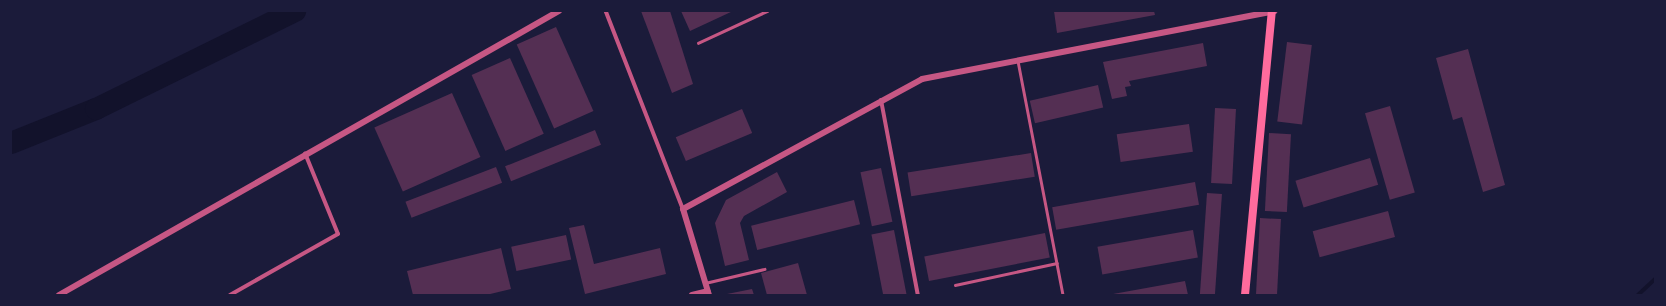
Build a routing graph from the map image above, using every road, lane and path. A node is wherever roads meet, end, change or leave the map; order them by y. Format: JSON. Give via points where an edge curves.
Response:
{"nodes":[{"id":1,"x":559,"y":11,"type":"edge"},
{"id":2,"x":606,"y":11,"type":"edge"},
{"id":3,"x":767,"y":11,"type":"edge"},
{"id":4,"x":1273,"y":11,"type":"edge"},
{"id":5,"x":698,"y":43,"type":"dead end"},
{"id":6,"x":1018,"y":60,"type":"junction"},
{"id":7,"x":881,"y":100,"type":"junction"},
{"id":8,"x":304,"y":153,"type":"junction"},
{"id":9,"x":683,"y":209,"type":"junction"},
{"id":10,"x":1057,"y":264,"type":"junction"},
{"id":11,"x":764,"y":269,"type":"dead end"},
{"id":12,"x":705,"y":283,"type":"junction"},
{"id":13,"x":955,"y":286,"type":"dead end"},
{"id":14,"x":708,"y":293,"type":"edge"},
{"id":15,"x":59,"y":295,"type":"edge"},
{"id":16,"x":230,"y":295,"type":"edge"},
{"id":17,"x":692,"y":295,"type":"edge"},
{"id":18,"x":918,"y":295,"type":"edge"},
{"id":19,"x":1063,"y":295,"type":"edge"},
{"id":20,"x":1245,"y":295,"type":"edge"}],
"edges":[{"from":1,"to":8,"type":"street"},
{"from":2,"to":9,"type":"street"},
{"from":3,"to":5,"type":"lane"},
{"from":4,"to":6,"type":"street"},
{"from":4,"to":20,"type":"main road"},
{"from":6,"to":7,"type":"street","via":[[922,79]]},
{"from":6,"to":10,"type":"lane"},
{"from":7,"to":9,"type":"street"},
{"from":7,"to":18,"type":"street"},
{"from":8,"to":15,"type":"street"},
{"from":8,"to":16,"type":"street","via":[[338,234]]},
{"from":9,"to":12,"type":"street"},
{"from":10,"to":13,"type":"lane"},
{"from":10,"to":19,"type":"lane"},
{"from":11,"to":12,"type":"lane"},
{"from":12,"to":14,"type":"street"},
{"from":14,"to":17,"type":"street"}]}
